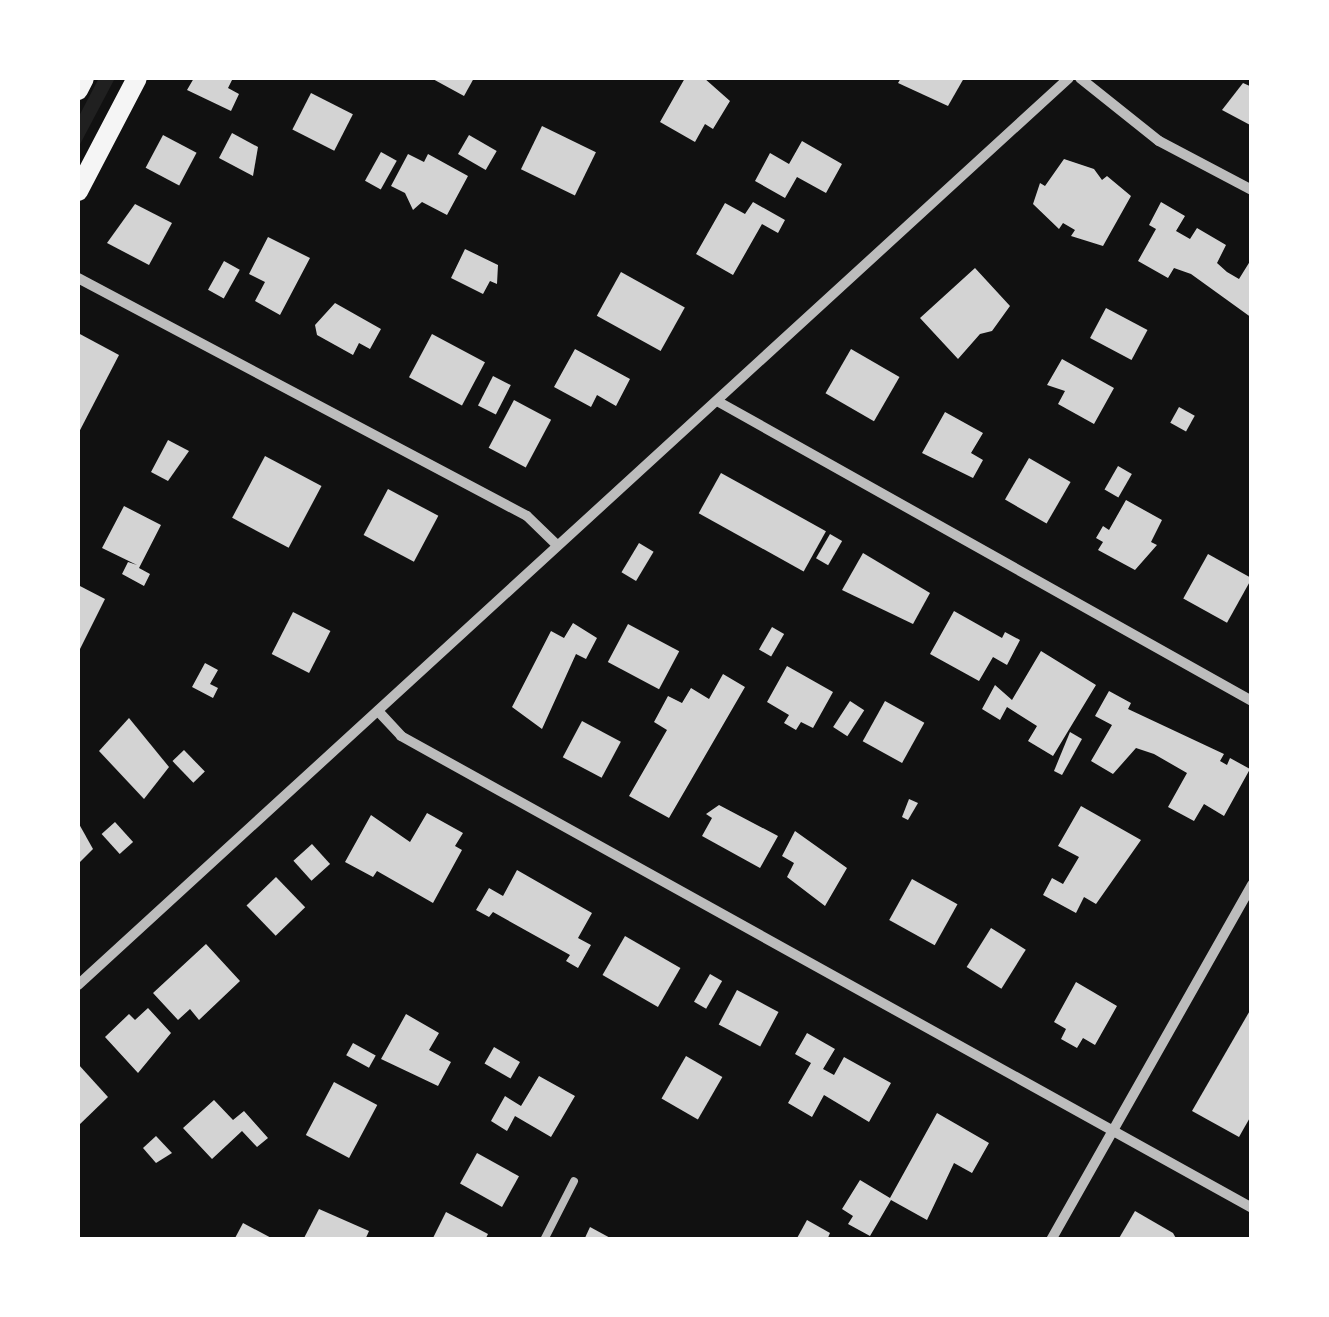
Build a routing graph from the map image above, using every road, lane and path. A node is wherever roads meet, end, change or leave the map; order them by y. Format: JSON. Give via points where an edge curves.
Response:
{"nodes":[{"id":1,"x":84,"y":78,"type":"edge"},
{"id":2,"x":137,"y":78,"type":"edge"},
{"id":3,"x":1069,"y":78,"type":"edge"},
{"id":4,"x":1080,"y":78,"type":"edge"},
{"id":5,"x":78,"y":90,"type":"edge"},
{"id":6,"x":1252,"y":190,"type":"edge"},
{"id":7,"x":78,"y":192,"type":"edge"},
{"id":8,"x":78,"y":278,"type":"edge"},
{"id":9,"x":716,"y":401,"type":"junction"},
{"id":10,"x":556,"y":544,"type":"junction"},
{"id":11,"x":1252,"y":701,"type":"edge"},
{"id":12,"x":378,"y":710,"type":"junction"},
{"id":13,"x":1252,"y":885,"type":"edge"},
{"id":14,"x":78,"y":985,"type":"edge"},
{"id":15,"x":1112,"y":1132,"type":"junction"},
{"id":16,"x":574,"y":1182,"type":"dead end"},
{"id":17,"x":1252,"y":1208,"type":"edge"},
{"id":18,"x":544,"y":1240,"type":"edge"},
{"id":19,"x":1051,"y":1240,"type":"edge"}],
"edges":[{"from":1,"to":5,"type":"main road"},
{"from":2,"to":7,"type":"main road"},
{"from":3,"to":9,"type":"street"},
{"from":4,"to":6,"type":"street","via":[[1159,141]]},
{"from":8,"to":10,"type":"street","via":[[527,516]]},
{"from":9,"to":10,"type":"street"},
{"from":9,"to":11,"type":"street"},
{"from":10,"to":12,"type":"street"},
{"from":12,"to":14,"type":"street"},
{"from":12,"to":15,"type":"street","via":[[401,736]]},
{"from":13,"to":15,"type":"street"},
{"from":15,"to":17,"type":"street"},
{"from":15,"to":19,"type":"street"},
{"from":16,"to":18,"type":"lane"}]}
